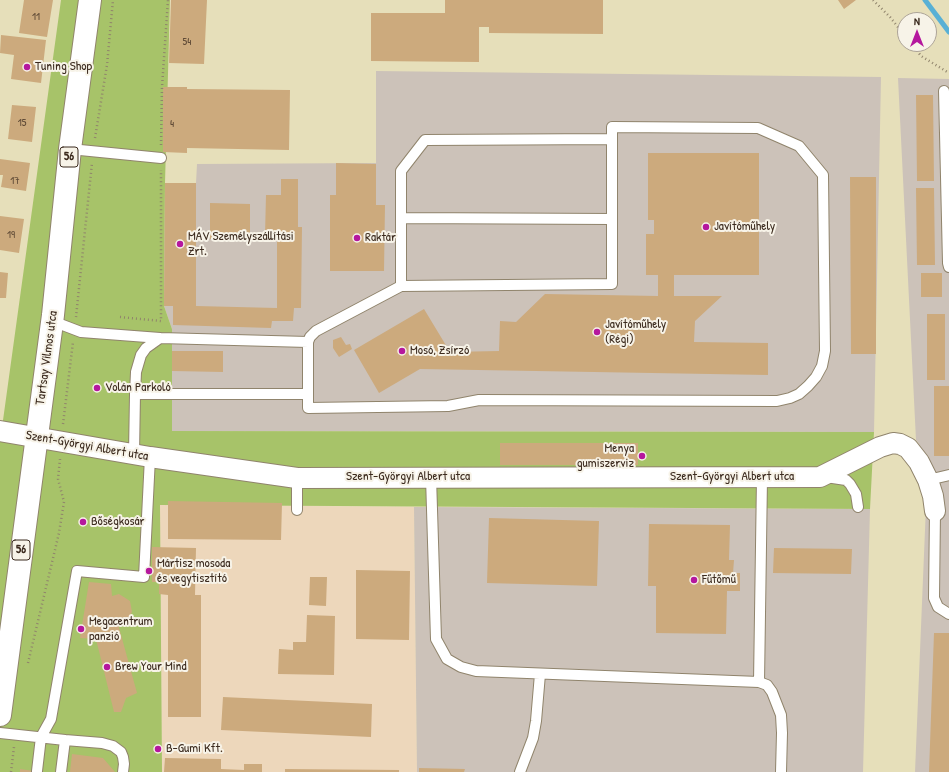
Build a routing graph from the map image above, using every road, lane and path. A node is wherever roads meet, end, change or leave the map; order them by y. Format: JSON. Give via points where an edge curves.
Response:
{"nodes":[{"id":1,"x":90,"y":0,"type":"edge"},
{"id":2,"x":113,"y":0,"type":"edge"},
{"id":3,"x":168,"y":0,"type":"edge"},
{"id":4,"x":873,"y":0,"type":"edge"},
{"id":5,"x":897,"y":26,"type":"edge"},
{"id":6,"x":918,"y":52,"type":"edge"},
{"id":7,"x":949,"y":73,"type":"edge"},
{"id":8,"x":944,"y":91,"type":"dead end"},
{"id":9,"x":612,"y":139,"type":"junction"},
{"id":10,"x":70,"y":149,"type":"junction"},
{"id":11,"x":93,"y":151,"type":"junction"},
{"id":12,"x":161,"y":158,"type":"junction"},
{"id":13,"x":401,"y":218,"type":"junction"},
{"id":14,"x":612,"y":219,"type":"junction"},
{"id":15,"x":949,"y":264,"type":"edge"},
{"id":16,"x":401,"y":286,"type":"junction"},
{"id":17,"x":53,"y":315,"type":"junction"},
{"id":18,"x":120,"y":317,"type":"dead end"},
{"id":19,"x":74,"y":330,"type":"junction"},
{"id":20,"x":160,"y":338,"type":"junction"},
{"id":21,"x":308,"y":342,"type":"junction"},
{"id":22,"x":135,"y":394,"type":"junction"},
{"id":23,"x":308,"y":394,"type":"junction"},
{"id":24,"x":0,"y":431,"type":"edge"},
{"id":25,"x":36,"y":437,"type":"junction"},
{"id":26,"x":61,"y":442,"type":"junction"},
{"id":27,"x":142,"y":456,"type":"junction"},
{"id":28,"x":949,"y":475,"type":"edge"},
{"id":29,"x":431,"y":477,"type":"junction"},
{"id":30,"x":820,"y":477,"type":"junction"},
{"id":31,"x":297,"y":478,"type":"junction"},
{"id":32,"x":762,"y":478,"type":"junction"},
{"id":33,"x":928,"y":480,"type":"junction"},
{"id":34,"x":858,"y":507,"type":"dead end"},
{"id":35,"x":297,"y":510,"type":"dead end"},
{"id":36,"x":935,"y":511,"type":"joint"},
{"id":37,"x":949,"y":614,"type":"edge"},
{"id":38,"x":11,"y":664,"type":"edge"},
{"id":39,"x":540,"y":674,"type":"junction"},
{"id":40,"x":759,"y":682,"type":"junction"},
{"id":41,"x":0,"y":715,"type":"edge"},
{"id":42,"x":0,"y":733,"type":"edge"},
{"id":43,"x":16,"y":735,"type":"junction"},
{"id":44,"x":41,"y":737,"type":"junction"},
{"id":45,"x":65,"y":740,"type":"junction"},
{"id":46,"x":36,"y":771,"type":"dead end"},
{"id":47,"x":11,"y":772,"type":"edge"},
{"id":48,"x":61,"y":772,"type":"edge"},
{"id":49,"x":123,"y":772,"type":"edge"},
{"id":50,"x":520,"y":772,"type":"edge"},
{"id":51,"x":781,"y":772,"type":"edge"}],
"edges":[{"from":1,"to":10,"type":"main road","name":"Tartsay Vilmos utca","number":"56"},
{"from":2,"to":11,"type":"path","via":[[107,65]]},
{"from":3,"to":12,"type":"path","via":[[162,88]]},
{"from":4,"to":5,"type":"path"},
{"from":6,"to":7,"type":"path"},
{"from":8,"to":15,"type":"lane"},
{"from":9,"to":13,"type":"lane","via":[[425,140],[401,171]]},
{"from":9,"to":14,"type":"lane"},
{"from":9,"to":23,"type":"lane","via":[[612,127],[758,128],[799,146],[823,175],[825,351],[822,366],[816,377],[799,394],[777,401],[479,400],[448,406],[308,408]]},
{"from":10,"to":11,"type":"lane"},
{"from":10,"to":17,"type":"main road","name":"Tartsay Vilmos utca","number":"56"},
{"from":11,"to":12,"type":"lane"},
{"from":11,"to":19,"type":"path"},
{"from":12,"to":18,"type":"path","via":[[161,321]]},
{"from":13,"to":14,"type":"lane"},
{"from":13,"to":16,"type":"lane"},
{"from":14,"to":16,"type":"lane","via":[[612,284]]},
{"from":16,"to":21,"type":"lane","via":[[316,331]]},
{"from":17,"to":19,"type":"lane","via":[[60,324]]},
{"from":17,"to":25,"type":"main road","name":"Tartsay Vilmos utca","number":"56"},
{"from":19,"to":20,"type":"lane"},
{"from":19,"to":26,"type":"path"},
{"from":20,"to":21,"type":"lane"},
{"from":20,"to":22,"type":"lane","via":[[146,348],[138,364]]},
{"from":21,"to":23,"type":"lane"},
{"from":22,"to":23,"type":"lane"},
{"from":22,"to":27,"type":"lane"},
{"from":24,"to":25,"type":"street","name":"Szent-Györgyi Albert utca"},
{"from":25,"to":26,"type":"street","name":"Szent-Györgyi Albert utca"},
{"from":25,"to":38,"type":"main road","name":"Tartsay Vilmos utca","number":"56"},
{"from":26,"to":27,"type":"street","name":"Szent-Györgyi Albert utca"},
{"from":26,"to":38,"type":"path","via":[[58,479],[64,502],[55,548]]},
{"from":27,"to":31,"type":"street","name":"Szent-Györgyi Albert utca"},
{"from":27,"to":44,"type":"lane","via":[[144,577],[77,571],[51,719]]},
{"from":28,"to":33,"type":"lane"},
{"from":29,"to":31,"type":"street","name":"Szent-Györgyi Albert utca"},
{"from":29,"to":32,"type":"street","name":"Szent-Györgyi Albert utca"},
{"from":29,"to":39,"type":"lane","via":[[436,639],[439,646],[447,659],[461,667],[476,671]]},
{"from":30,"to":32,"type":"street","name":"Szent-Györgyi Albert utca"},
{"from":30,"to":33,"type":"street","via":[[880,447],[894,443],[908,448]]},
{"from":30,"to":34,"type":"lane","via":[[846,480],[856,494]]},
{"from":31,"to":35,"type":"lane"},
{"from":32,"to":40,"type":"lane"},
{"from":33,"to":36,"type":"street"},
{"from":36,"to":37,"type":"lane","via":[[934,598],[938,607]]},
{"from":38,"to":41,"type":"main road","name":"Tartsay Vilmos utca","number":"56"},
{"from":39,"to":40,"type":"lane"},
{"from":39,"to":50,"type":"lane","via":[[533,738]]},
{"from":40,"to":51,"type":"lane","via":[[767,685],[772,692],[781,715]]},
{"from":42,"to":43,"type":"lane"},
{"from":43,"to":44,"type":"lane"},
{"from":43,"to":47,"type":"path"},
{"from":44,"to":45,"type":"lane"},
{"from":44,"to":46,"type":"lane"},
{"from":45,"to":48,"type":"lane"},
{"from":45,"to":49,"type":"lane","via":[[114,746],[121,752]]}]}
